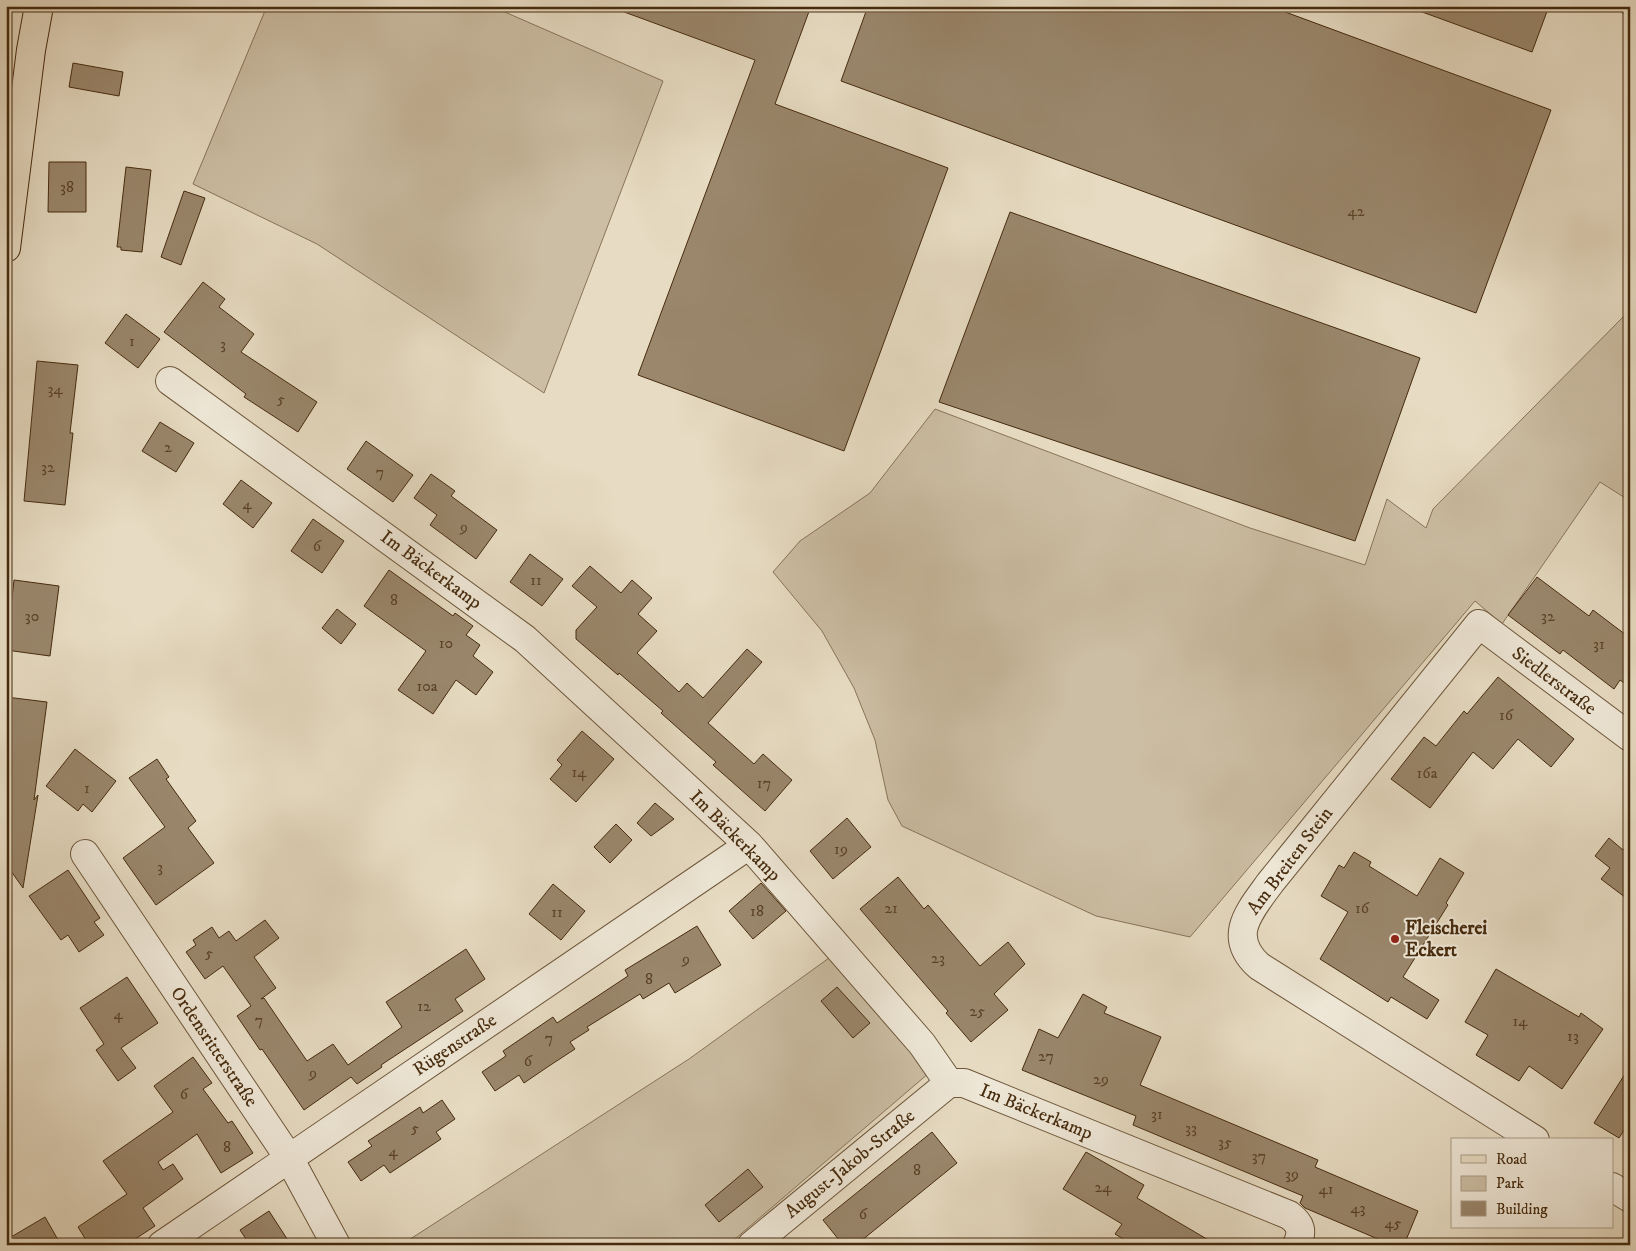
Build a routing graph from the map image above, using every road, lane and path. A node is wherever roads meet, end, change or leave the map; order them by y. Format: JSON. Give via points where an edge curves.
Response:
{"nodes":[{"id":1,"x":39,"y":6,"type":"edge"},
{"id":2,"x":12,"y":151,"type":"edge"},
{"id":3,"x":6,"y":248,"type":"edge"},
{"id":4,"x":170,"y":382,"type":"dead end"},
{"id":5,"x":1479,"y":624,"type":"joint"},
{"id":6,"x":1630,"y":737,"type":"edge"},
{"id":7,"x":750,"y":845,"type":"junction"},
{"id":8,"x":84,"y":854,"type":"dead end"},
{"id":9,"x":949,"y":1083,"type":"junction"},
{"id":10,"x":1532,"y":1138,"type":"edge"},
{"id":11,"x":288,"y":1158,"type":"junction"},
{"id":12,"x":1614,"y":1188,"type":"edge"},
{"id":13,"x":1630,"y":1198,"type":"edge"},
{"id":14,"x":1298,"y":1244,"type":"edge"},
{"id":15,"x":162,"y":1245,"type":"edge"},
{"id":16,"x":336,"y":1245,"type":"edge"},
{"id":17,"x":752,"y":1245,"type":"edge"}],
"edges":[{"from":1,"to":2,"type":"main road"},
{"from":2,"to":3,"type":"main road"},
{"from":4,"to":7,"type":"street","name":"Im Bäckerkamp","via":[[524,638]]},
{"from":5,"to":6,"type":"street","name":"Siedlerstraße"},
{"from":5,"to":10,"type":"street","name":"Am Breiten Stein","via":[[1270,883],[1245,919],[1242,933],[1244,946],[1259,966]]},
{"from":7,"to":9,"type":"street","name":"Im Bäckerkamp","via":[[922,1044]]},
{"from":7,"to":11,"type":"street","name":"Rügenstraße"},
{"from":8,"to":11,"type":"street","name":"Ordensritterstraße"},
{"from":9,"to":14,"type":"street","name":"Im Bäckerkamp","via":[[964,1083],[1289,1215],[1298,1222],[1301,1233]]},
{"from":9,"to":17,"type":"street","name":"August-Jakob-Straße"},
{"from":11,"to":15,"type":"street","name":"Rügenstraße"},
{"from":11,"to":16,"type":"street","name":"Ordensritterstraße"},
{"from":12,"to":13,"type":"street"}]}
